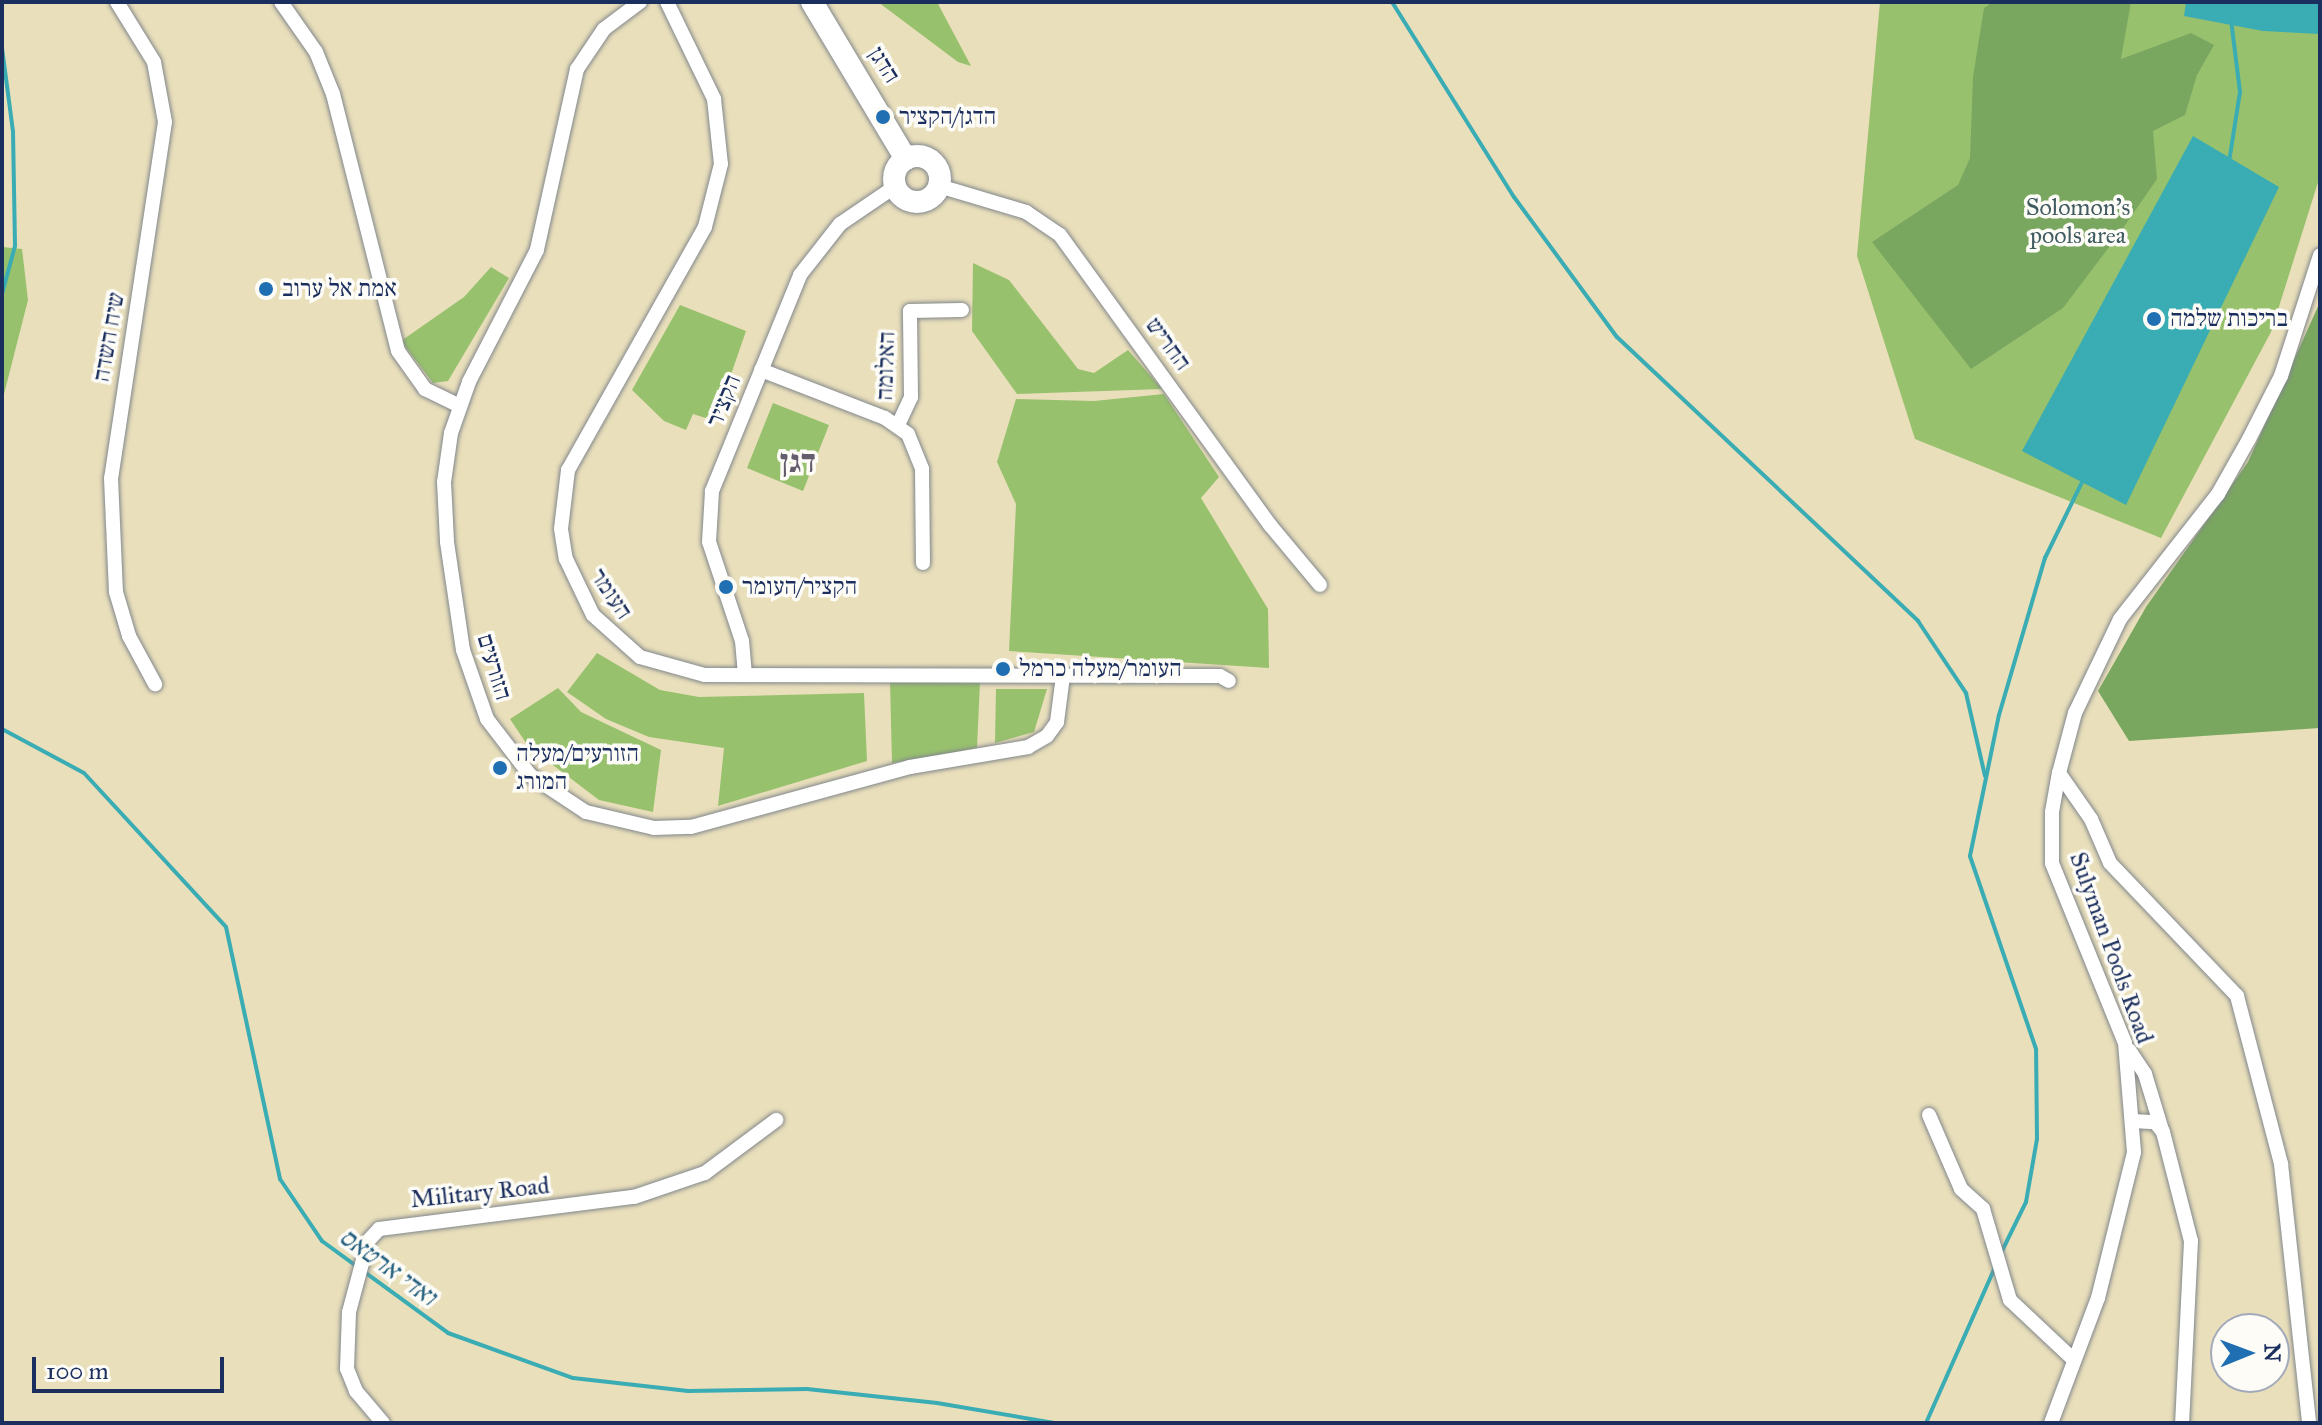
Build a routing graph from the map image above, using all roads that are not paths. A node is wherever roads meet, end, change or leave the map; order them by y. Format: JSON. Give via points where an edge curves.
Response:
{"nodes":[{"id":1,"x":117,"y":2,"type":"edge"},
{"id":2,"x":281,"y":2,"type":"edge"},
{"id":3,"x":640,"y":2,"type":"edge"},
{"id":4,"x":667,"y":2,"type":"edge"},
{"id":5,"x":812,"y":2,"type":"edge"},
{"id":6,"x":906,"y":159,"type":"junction"},
{"id":7,"x":896,"y":186,"type":"junction"},
{"id":8,"x":939,"y":186,"type":"junction"},
{"id":9,"x":2320,"y":255,"type":"edge"},
{"id":10,"x":962,"y":310,"type":"dead end"},
{"id":11,"x":761,"y":370,"type":"junction"},
{"id":12,"x":460,"y":406,"type":"junction"},
{"id":13,"x":898,"y":425,"type":"junction"},
{"id":14,"x":923,"y":563,"type":"dead end"},
{"id":15,"x":1320,"y":585,"type":"dead end"},
{"id":16,"x":745,"y":675,"type":"junction"},
{"id":17,"x":1063,"y":676,"type":"junction"},
{"id":18,"x":1229,"y":681,"type":"dead end"},
{"id":19,"x":155,"y":684,"type":"dead end"},
{"id":20,"x":2059,"y":773,"type":"junction"},
{"id":21,"x":2125,"y":1043,"type":"junction"},
{"id":22,"x":1929,"y":1115,"type":"dead end"},
{"id":23,"x":776,"y":1120,"type":"dead end"},
{"id":24,"x":2133,"y":1121,"type":"junction"},
{"id":25,"x":2163,"y":1132,"type":"junction"},
{"id":26,"x":2074,"y":1360,"type":"junction"},
{"id":27,"x":383,"y":1423,"type":"edge"},
{"id":28,"x":2051,"y":1423,"type":"edge"},
{"id":29,"x":2182,"y":1423,"type":"edge"},
{"id":30,"x":2309,"y":1423,"type":"edge"}],
"edges":[{"from":1,"to":19,"type":"street","name":"שיח השדה","via":[[154,62],[165,122],[111,478],[116,592],[129,636]]},
{"from":2,"to":12,"type":"street","via":[[306,34],[329,83],[398,351],[425,389]]},
{"from":3,"to":12,"type":"street","name":"הזורעים","via":[[604,29],[577,69],[537,250]]},
{"from":4,"to":16,"type":"street","name":"העומר","via":[[714,99],[721,143],[718,186],[695,247],[568,470],[561,529],[577,588],[614,638],[670,669]]},
{"from":5,"to":6,"type":"street","name":"הדגן"},
{"from":6,"to":7,"type":"street","via":[[897,168]]},
{"from":6,"to":8,"type":"street","via":[[930,160]]},
{"from":7,"to":8,"type":"street","via":[[904,197],[918,201],[931,197]]},
{"from":7,"to":11,"type":"street","name":"הקציר","via":[[853,213],[818,248],[793,289]]},
{"from":8,"to":15,"type":"street","name":"החריש","via":[[1026,212],[1060,235],[1270,525]]},
{"from":9,"to":20,"type":"street","name":"Sulyman Pools Road","via":[[2281,376],[2262,414],[2218,494],[2120,619],[2075,713]]},
{"from":10,"to":13,"type":"street","name":"האלומה","via":[[910,311],[911,397]]},
{"from":11,"to":13,"type":"street","name":"האלומה"},
{"from":11,"to":16,"type":"street","name":"הקציר","via":[[712,491],[708,520],[711,548],[742,641]]},
{"from":12,"to":17,"type":"street","name":"הזורעים","via":[[447,452],[444,517],[473,686],[487,719],[514,758],[557,796],[586,812],[631,825],[691,827],[893,770],[1028,747],[1047,736],[1057,722]]},
{"from":13,"to":14,"type":"street","name":"האלומה","via":[[913,440],[921,461]]},
{"from":16,"to":17,"type":"street","name":"העומר"},
{"from":17,"to":18,"type":"street","name":"העומר"},
{"from":20,"to":21,"type":"street","name":"Sulyman Pools Road","via":[[2052,863]]},
{"from":20,"to":30,"type":"street","via":[[2091,819],[2110,863],[2237,996],[2281,1164]]},
{"from":21,"to":24,"type":"street","name":"Sulyman Pools Road"},
{"from":21,"to":25,"type":"street","via":[[2145,1074]]},
{"from":22,"to":26,"type":"street","via":[[1961,1189],[1983,1209],[2010,1300]]},
{"from":23,"to":27,"type":"street","name":"Military Road","via":[[705,1173],[634,1197],[379,1229],[368,1241],[349,1312],[347,1369],[356,1391]]},
{"from":24,"to":25,"type":"street","via":[[2155,1122]]},
{"from":24,"to":26,"type":"street","name":"Sulyman Pools Road","via":[[2130,1183],[2098,1298]]},
{"from":25,"to":29,"type":"street","via":[[2191,1241]]},
{"from":26,"to":28,"type":"street","name":"Sulyman Pools Road"}]}
